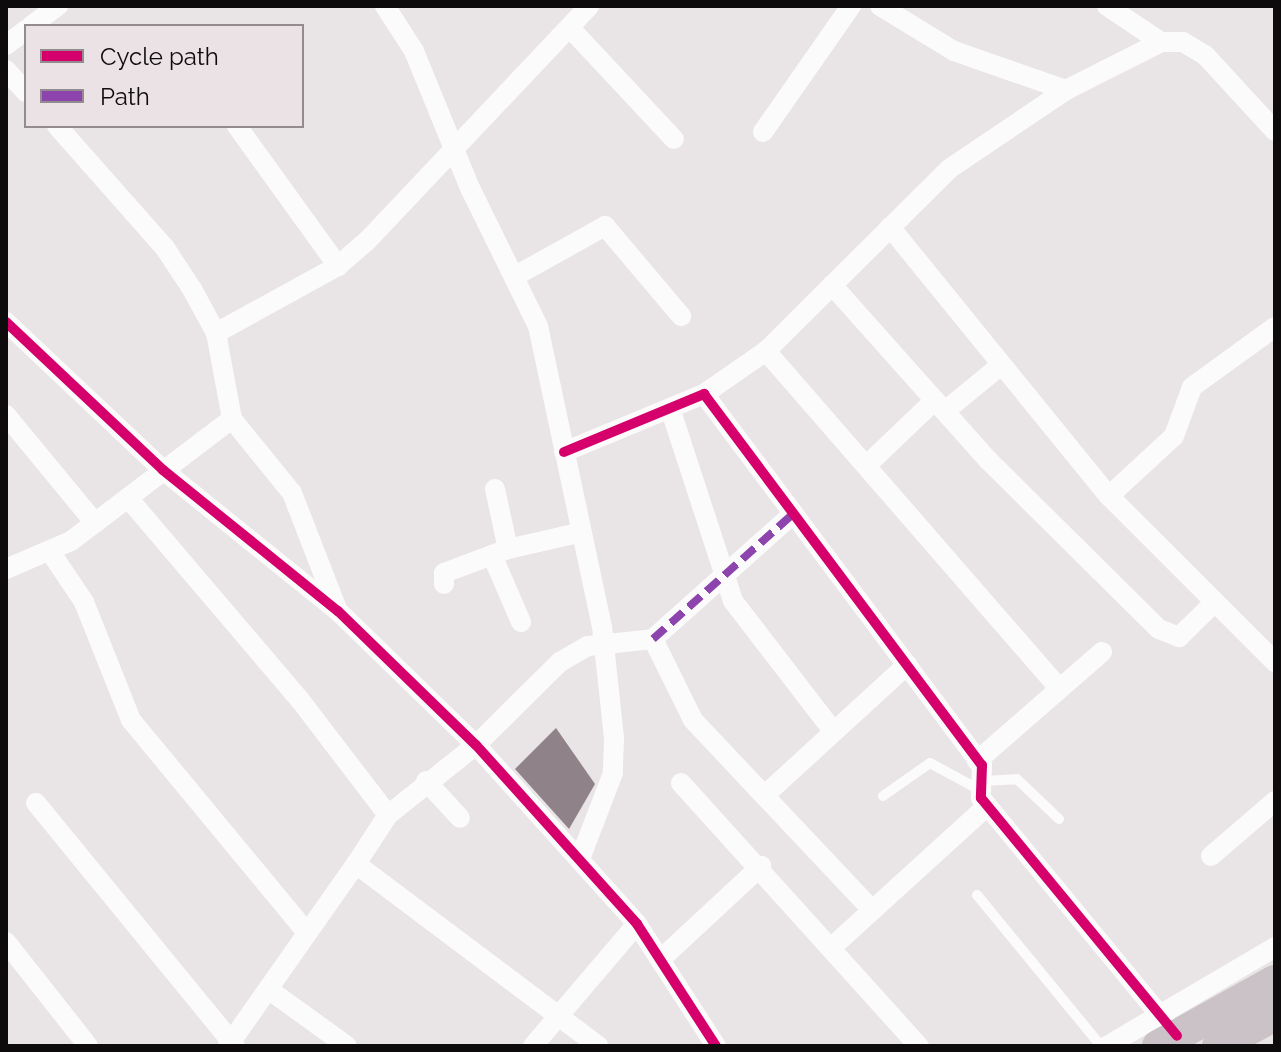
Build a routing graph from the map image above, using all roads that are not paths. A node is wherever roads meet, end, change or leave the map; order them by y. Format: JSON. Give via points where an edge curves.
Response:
{"nodes":[{"id":1,"x":58,"y":6,"type":"edge"},
{"id":2,"x":385,"y":6,"type":"edge"},
{"id":3,"x":851,"y":6,"type":"edge"},
{"id":4,"x":880,"y":6,"type":"edge"},
{"id":5,"x":1107,"y":6,"type":"edge"},
{"id":6,"x":586,"y":7,"type":"edge"},
{"id":7,"x":34,"y":24,"type":"edge"},
{"id":8,"x":570,"y":28,"type":"junction"},
{"id":9,"x":24,"y":32,"type":"edge"},
{"id":10,"x":1161,"y":42,"type":"junction"},
{"id":11,"x":6,"y":45,"type":"edge"},
{"id":12,"x":6,"y":70,"type":"edge"},
{"id":13,"x":24,"y":90,"type":"edge"},
{"id":14,"x":1066,"y":90,"type":"junction"},
{"id":15,"x":59,"y":128,"type":"edge"},
{"id":16,"x":238,"y":128,"type":"edge"},
{"id":17,"x":1275,"y":131,"type":"edge"},
{"id":18,"x":763,"y":132,"type":"dead end"},
{"id":19,"x":674,"y":139,"type":"dead end"},
{"id":20,"x":452,"y":147,"type":"junction"},
{"id":21,"x":890,"y":227,"type":"junction"},
{"id":22,"x":338,"y":266,"type":"junction"},
{"id":23,"x":517,"y":275,"type":"junction"},
{"id":24,"x":832,"y":285,"type":"junction"},
{"id":25,"x":681,"y":316,"type":"dead end"},
{"id":26,"x":6,"y":322,"type":"edge"},
{"id":27,"x":1275,"y":327,"type":"edge"},
{"id":28,"x":216,"y":333,"type":"junction"},
{"id":29,"x":766,"y":351,"type":"junction"},
{"id":30,"x":1000,"y":366,"type":"junction"},
{"id":31,"x":704,"y":394,"type":"junction"},
{"id":32,"x":940,"y":406,"type":"junction"},
{"id":33,"x":671,"y":411,"type":"junction"},
{"id":34,"x":6,"y":415,"type":"edge"},
{"id":35,"x":232,"y":419,"type":"junction"},
{"id":36,"x":564,"y":452,"type":"junction"},
{"id":37,"x":867,"y":465,"type":"junction"},
{"id":38,"x":163,"y":470,"type":"junction"},
{"id":39,"x":495,"y":489,"type":"dead end"},
{"id":40,"x":1109,"y":496,"type":"junction"},
{"id":41,"x":128,"y":498,"type":"junction"},
{"id":42,"x":793,"y":514,"type":"junction"},
{"id":43,"x":95,"y":523,"type":"junction"},
{"id":44,"x":578,"y":533,"type":"junction"},
{"id":45,"x":500,"y":552,"type":"junction"},
{"id":46,"x":51,"y":553,"type":"junction"},
{"id":47,"x":6,"y":569,"type":"edge"},
{"id":48,"x":722,"y":576,"type":"junction"},
{"id":49,"x":444,"y":584,"type":"dead end"},
{"id":50,"x":1215,"y":602,"type":"junction"},
{"id":51,"x":338,"y":611,"type":"junction"},
{"id":52,"x":521,"y":622,"type":"dead end"},
{"id":53,"x":653,"y":639,"type":"junction"},
{"id":54,"x":605,"y":646,"type":"junction"},
{"id":55,"x":1102,"y":652,"type":"dead end"},
{"id":56,"x":1275,"y":662,"type":"edge"},
{"id":57,"x":907,"y":665,"type":"junction"},
{"id":58,"x":1059,"y":688,"type":"junction"},
{"id":59,"x":834,"y":732,"type":"junction"},
{"id":60,"x":476,"y":745,"type":"junction"},
{"id":61,"x":426,"y":781,"type":"junction"},
{"id":62,"x":681,"y":783,"type":"dead end"},
{"id":63,"x":982,"y":785,"type":"junction"},
{"id":64,"x":765,"y":795,"type":"junction"},
{"id":65,"x":883,"y":796,"type":"dead end"},
{"id":66,"x":1275,"y":801,"type":"edge"},
{"id":67,"x":36,"y":803,"type":"dead end"},
{"id":68,"x":388,"y":815,"type":"junction"},
{"id":69,"x":460,"y":818,"type":"dead end"},
{"id":70,"x":1059,"y":819,"type":"dead end"},
{"id":71,"x":1211,"y":856,"type":"dead end"},
{"id":72,"x":580,"y":859,"type":"junction"},
{"id":73,"x":356,"y":864,"type":"junction"},
{"id":74,"x":761,"y":866,"type":"junction"},
{"id":75,"x":977,"y":895,"type":"dead end"},
{"id":76,"x":871,"y":909,"type":"junction"},
{"id":77,"x":637,"y":924,"type":"junction"},
{"id":78,"x":307,"y":933,"type":"junction"},
{"id":79,"x":6,"y":942,"type":"edge"},
{"id":80,"x":1275,"y":947,"type":"edge"},
{"id":81,"x":831,"y":948,"type":"junction"},
{"id":82,"x":661,"y":959,"type":"junction"},
{"id":83,"x":1275,"y":981,"type":"edge"},
{"id":84,"x":268,"y":989,"type":"junction"},
{"id":85,"x":557,"y":1015,"type":"junction"},
{"id":86,"x":1275,"y":1015,"type":"edge"},
{"id":87,"x":1275,"y":1027,"type":"edge"},
{"id":88,"x":1166,"y":1033,"type":"edge"},
{"id":89,"x":231,"y":1045,"type":"edge"},
{"id":90,"x":88,"y":1046,"type":"edge"},
{"id":91,"x":347,"y":1046,"type":"edge"},
{"id":92,"x":533,"y":1046,"type":"edge"},
{"id":93,"x":598,"y":1046,"type":"edge"},
{"id":94,"x":716,"y":1046,"type":"edge"},
{"id":95,"x":919,"y":1046,"type":"edge"},
{"id":96,"x":1104,"y":1046,"type":"edge"},
{"id":97,"x":1218,"y":1046,"type":"edge"},
{"id":98,"x":1242,"y":1046,"type":"edge"}],
"edges":[{"from":1,"to":7,"type":"street"},
{"from":2,"to":20,"type":"street","via":[[414,51]]},
{"from":3,"to":18,"type":"street"},
{"from":4,"to":14,"type":"street","via":[[954,51]]},
{"from":5,"to":10,"type":"street"},
{"from":6,"to":8,"type":"street"},
{"from":8,"to":19,"type":"street"},
{"from":8,"to":20,"type":"street"},
{"from":9,"to":11,"type":"street"},
{"from":10,"to":14,"type":"street"},
{"from":10,"to":17,"type":"street","via":[[1183,42],[1205,55]]},
{"from":12,"to":13,"type":"street"},
{"from":14,"to":21,"type":"street","via":[[949,169]]},
{"from":15,"to":28,"type":"street","via":[[165,248]]},
{"from":16,"to":22,"type":"street"},
{"from":20,"to":22,"type":"street"},
{"from":20,"to":23,"type":"street"},
{"from":21,"to":24,"type":"street"},
{"from":21,"to":30,"type":"street"},
{"from":22,"to":28,"type":"street"},
{"from":23,"to":25,"type":"street","via":[[605,226]]},
{"from":23,"to":36,"type":"street","via":[[538,326]]},
{"from":24,"to":29,"type":"street"},
{"from":24,"to":32,"type":"street"},
{"from":26,"to":38,"type":"street"},
{"from":27,"to":40,"type":"street","via":[[1192,387],[1174,436]]},
{"from":28,"to":35,"type":"street"},
{"from":29,"to":31,"type":"street"},
{"from":29,"to":37,"type":"street"},
{"from":30,"to":32,"type":"street"},
{"from":30,"to":40,"type":"street"},
{"from":31,"to":33,"type":"street"},
{"from":31,"to":42,"type":"street"},
{"from":32,"to":37,"type":"street"},
{"from":32,"to":50,"type":"street","via":[[1159,629],[1179,637]]},
{"from":33,"to":36,"type":"street"},
{"from":33,"to":48,"type":"street"},
{"from":34,"to":43,"type":"street"},
{"from":35,"to":38,"type":"street"},
{"from":35,"to":51,"type":"street","via":[[292,493]]},
{"from":36,"to":44,"type":"street"},
{"from":37,"to":58,"type":"street"},
{"from":38,"to":41,"type":"street"},
{"from":38,"to":51,"type":"street"},
{"from":39,"to":45,"type":"street"},
{"from":40,"to":50,"type":"street"},
{"from":41,"to":43,"type":"street"},
{"from":41,"to":68,"type":"street"},
{"from":42,"to":48,"type":"street"},
{"from":42,"to":57,"type":"street"},
{"from":43,"to":46,"type":"street"},
{"from":44,"to":45,"type":"street"},
{"from":44,"to":54,"type":"street"},
{"from":45,"to":49,"type":"street","via":[[444,573]]},
{"from":45,"to":52,"type":"street"},
{"from":46,"to":47,"type":"street"},
{"from":46,"to":78,"type":"street","via":[[84,602],[131,720]]},
{"from":48,"to":53,"type":"street"},
{"from":48,"to":59,"type":"street","via":[[769,654]]},
{"from":50,"to":56,"type":"street"},
{"from":51,"to":60,"type":"street"},
{"from":53,"to":54,"type":"street"},
{"from":53,"to":64,"type":"street","via":[[693,720]]},
{"from":54,"to":60,"type":"street","via":[[576,650],[560,662]]},
{"from":54,"to":72,"type":"street","via":[[613,773]]},
{"from":55,"to":58,"type":"street"},
{"from":57,"to":59,"type":"street"},
{"from":57,"to":63,"type":"street"},
{"from":58,"to":63,"type":"street"},
{"from":59,"to":64,"type":"street"},
{"from":60,"to":61,"type":"street"},
{"from":60,"to":72,"type":"street"},
{"from":61,"to":68,"type":"street"},
{"from":61,"to":69,"type":"street"},
{"from":62,"to":74,"type":"street"},
{"from":63,"to":65,"type":"lane","via":[[930,763]]},
{"from":63,"to":70,"type":"lane","via":[[1017,779]]},
{"from":63,"to":76,"type":"street"},
{"from":63,"to":88,"type":"street"},
{"from":64,"to":76,"type":"street"},
{"from":66,"to":71,"type":"street"},
{"from":67,"to":89,"type":"street"},
{"from":68,"to":73,"type":"street"},
{"from":72,"to":77,"type":"street"},
{"from":73,"to":78,"type":"street"},
{"from":73,"to":85,"type":"street"},
{"from":74,"to":81,"type":"street"},
{"from":74,"to":82,"type":"street"},
{"from":75,"to":96,"type":"lane"},
{"from":76,"to":81,"type":"street"},
{"from":77,"to":82,"type":"street"},
{"from":77,"to":85,"type":"street"},
{"from":78,"to":84,"type":"street"},
{"from":79,"to":90,"type":"street"},
{"from":80,"to":88,"type":"street"},
{"from":81,"to":95,"type":"street"},
{"from":82,"to":94,"type":"street"},
{"from":83,"to":88,"type":"main road"},
{"from":84,"to":89,"type":"street"},
{"from":84,"to":91,"type":"street"},
{"from":85,"to":92,"type":"street"},
{"from":85,"to":93,"type":"street"},
{"from":86,"to":97,"type":"main road"},
{"from":87,"to":98,"type":"street"},
{"from":88,"to":96,"type":"street"}]}
